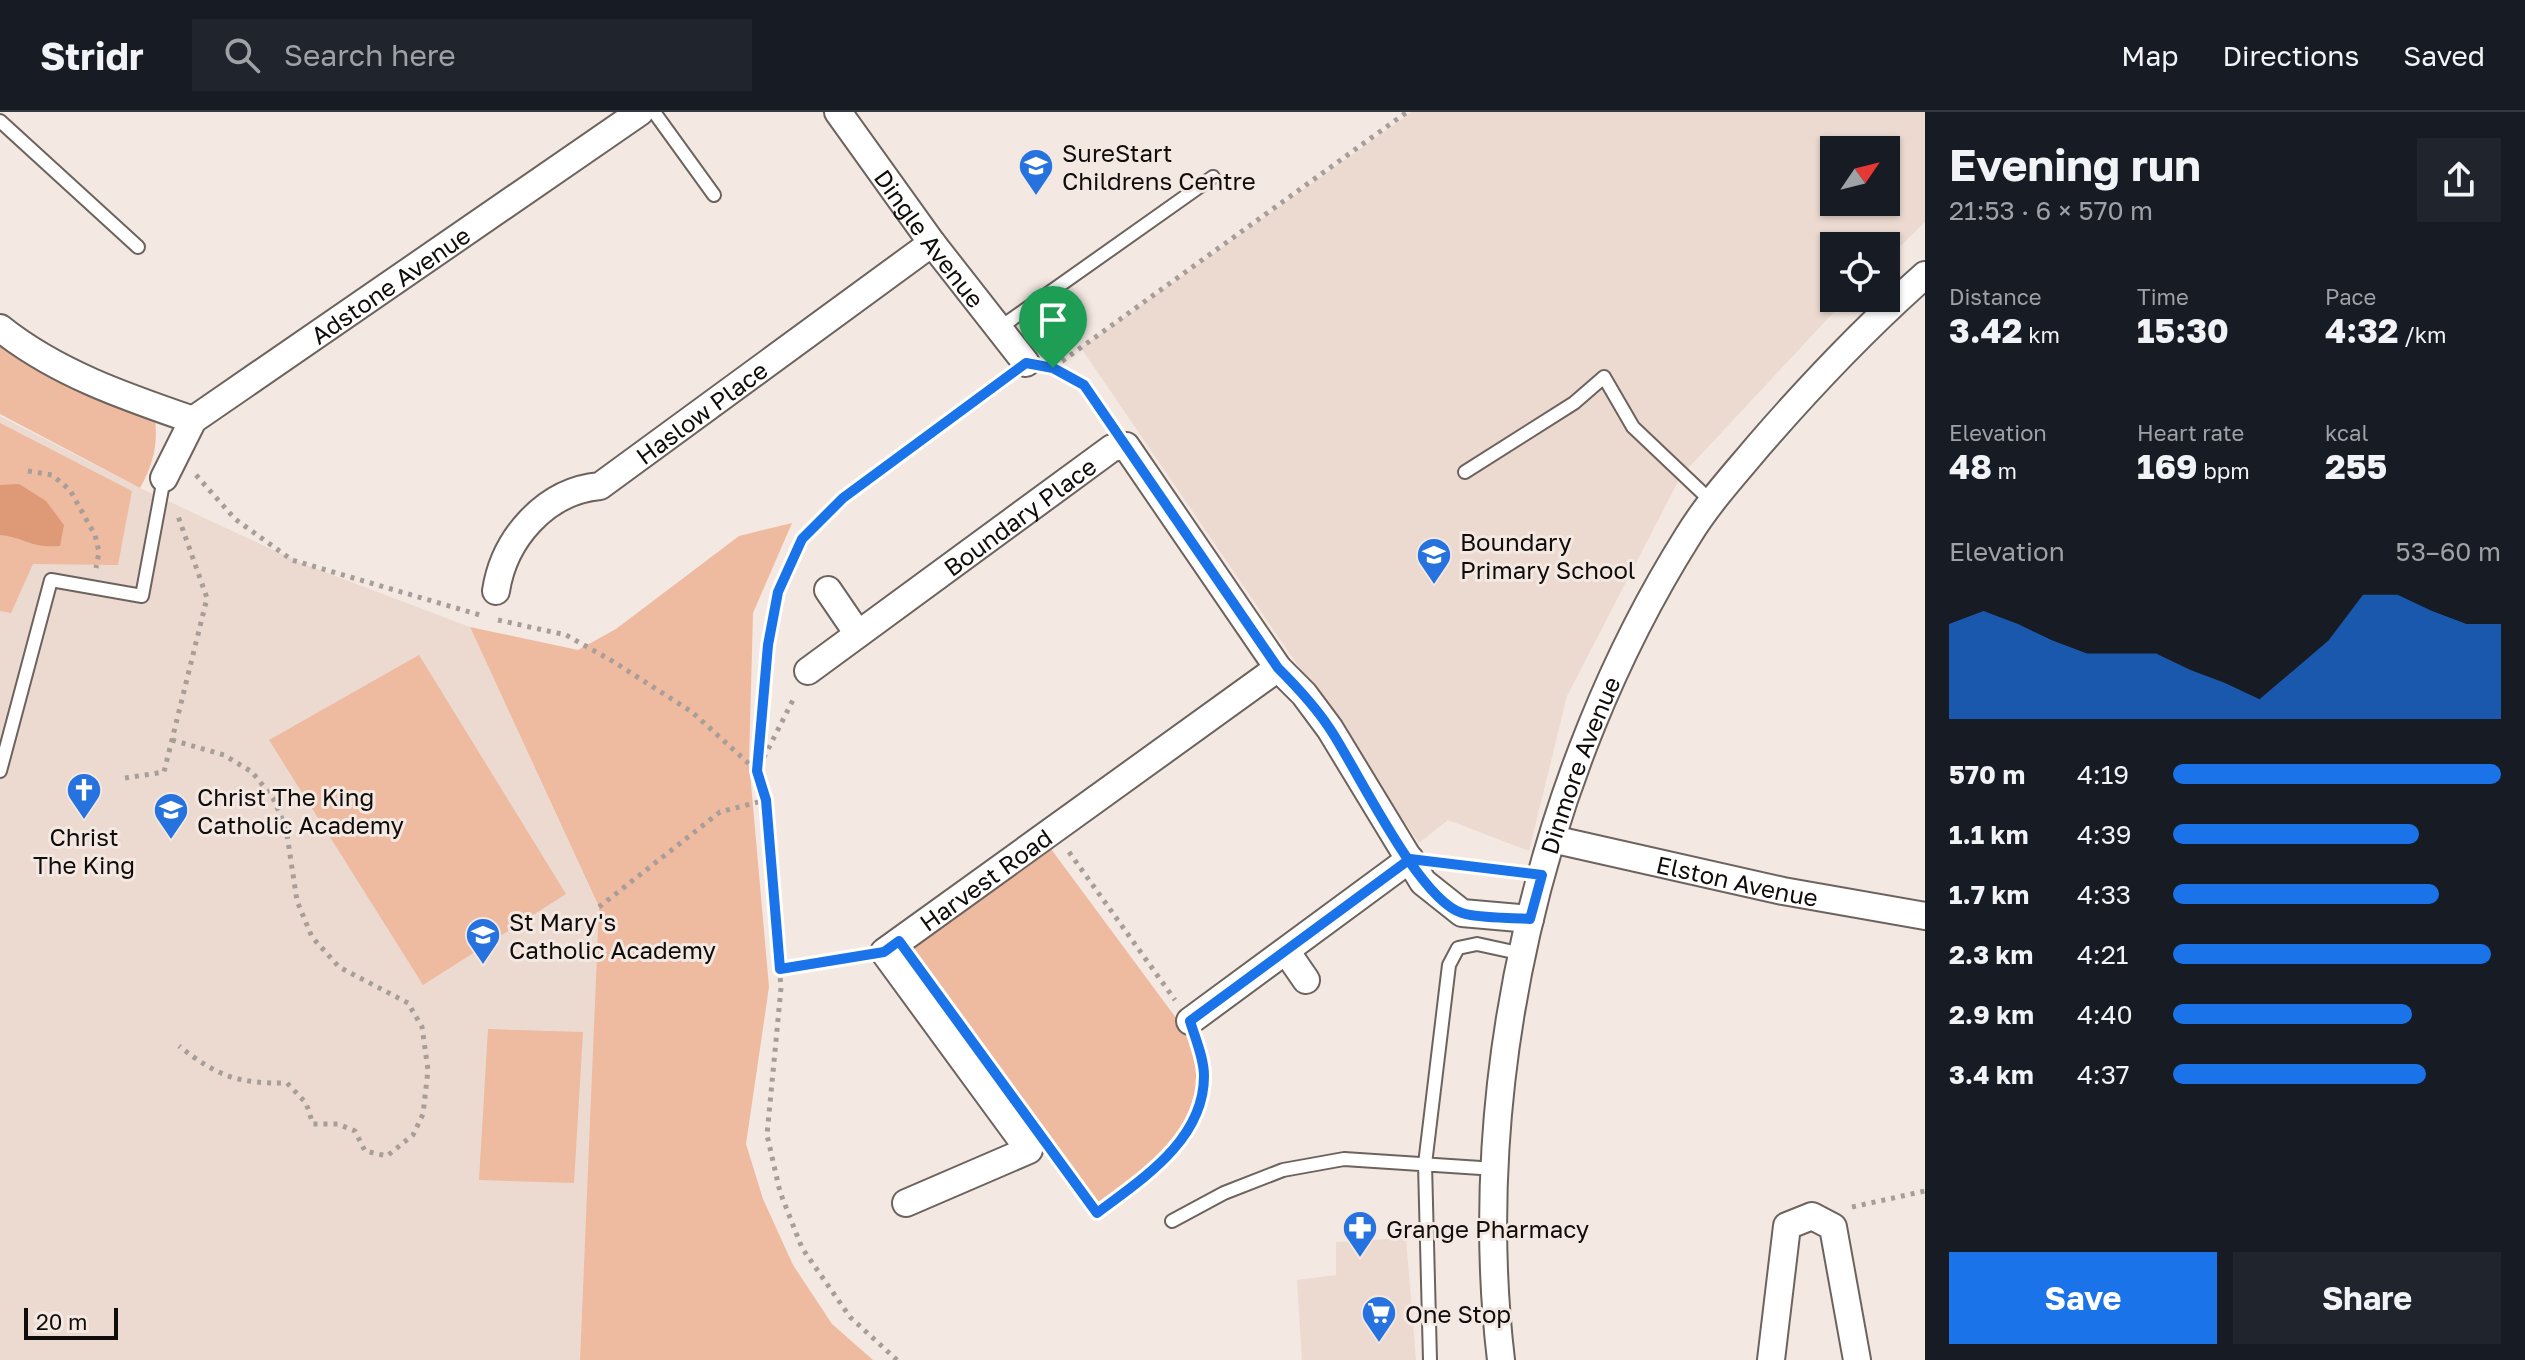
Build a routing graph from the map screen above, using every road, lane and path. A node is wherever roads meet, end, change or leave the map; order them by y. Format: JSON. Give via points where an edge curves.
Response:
{"nodes":[{"id":1,"x":640,"y":112,"type":"edge"},
{"id":2,"x":654,"y":112,"type":"edge"},
{"id":3,"x":838,"y":112,"type":"edge"},
{"id":4,"x":1407,"y":112,"type":"edge"},
{"id":5,"x":0,"y":121,"type":"edge"},
{"id":6,"x":1213,"y":177,"type":"dead end"},
{"id":7,"x":714,"y":195,"type":"dead end"},
{"id":8,"x":932,"y":243,"type":"junction"},
{"id":9,"x":138,"y":247,"type":"dead end"},
{"id":10,"x":1925,"y":275,"type":"edge"},
{"id":11,"x":0,"y":328,"type":"edge"},
{"id":12,"x":998,"y":329,"type":"junction"},
{"id":13,"x":1026,"y":363,"type":"junction"},
{"id":14,"x":1053,"y":368,"type":"junction"},
{"id":15,"x":193,"y":420,"type":"junction"},
{"id":16,"x":1126,"y":446,"type":"junction"},
{"id":17,"x":177,"y":453,"type":"junction"},
{"id":18,"x":28,"y":471,"type":"dead end"},
{"id":19,"x":1465,"y":472,"type":"dead end"},
{"id":20,"x":161,"y":490,"type":"junction"},
{"id":21,"x":1711,"y":501,"type":"junction"},
{"id":22,"x":97,"y":573,"type":"dead end"},
{"id":23,"x":828,"y":590,"type":"dead end"},
{"id":24,"x":496,"y":591,"type":"dead end"},
{"id":25,"x":858,"y":634,"type":"junction"},
{"id":26,"x":1278,"y":668,"type":"junction"},
{"id":27,"x":808,"y":671,"type":"joint"},
{"id":28,"x":172,"y":740,"type":"junction"},
{"id":29,"x":0,"y":771,"type":"edge"},
{"id":30,"x":757,"y":771,"type":"junction"},
{"id":31,"x":125,"y":778,"type":"dead end"},
{"id":32,"x":766,"y":800,"type":"junction"},
{"id":33,"x":1052,"y":828,"type":"junction"},
{"id":34,"x":1552,"y":839,"type":"junction"},
{"id":35,"x":1410,"y":859,"type":"junction"},
{"id":36,"x":1542,"y":875,"type":"junction"},
{"id":37,"x":599,"y":907,"type":"dead end"},
{"id":38,"x":1925,"y":916,"type":"edge"},
{"id":39,"x":1530,"y":919,"type":"junction"},
{"id":40,"x":1286,"y":951,"type":"junction"},
{"id":41,"x":884,"y":952,"type":"junction"},
{"id":42,"x":1523,"y":954,"type":"junction"},
{"id":43,"x":780,"y":969,"type":"junction"},
{"id":44,"x":1306,"y":980,"type":"dead end"},
{"id":45,"x":1190,"y":1021,"type":"junction"},
{"id":46,"x":179,"y":1046,"type":"dead end"},
{"id":47,"x":1054,"y":1153,"type":"dead end"},
{"id":48,"x":1425,"y":1164,"type":"junction"},
{"id":49,"x":1496,"y":1169,"type":"junction"},
{"id":50,"x":1925,"y":1191,"type":"edge"},
{"id":51,"x":906,"y":1203,"type":"dead end"},
{"id":52,"x":1812,"y":1216,"type":"junction"},
{"id":53,"x":1172,"y":1221,"type":"dead end"},
{"id":54,"x":897,"y":1360,"type":"edge"},
{"id":55,"x":1430,"y":1360,"type":"edge"},
{"id":56,"x":1501,"y":1360,"type":"edge"},
{"id":57,"x":1771,"y":1360,"type":"edge"},
{"id":58,"x":1857,"y":1360,"type":"edge"}],
"edges":[{"from":1,"to":15,"type":"street","name":"Adstone Avenue"},
{"from":2,"to":7,"type":"lane"},
{"from":3,"to":8,"type":"street","name":"Dingle Avenue"},
{"from":4,"to":14,"type":"path"},
{"from":5,"to":9,"type":"lane"},
{"from":6,"to":12,"type":"lane"},
{"from":8,"to":12,"type":"street","name":"Dingle Avenue"},
{"from":8,"to":24,"type":"street","name":"Haslow Place","via":[[600,486],[579,488],[532,520],[507,549]]},
{"from":10,"to":21,"type":"street","name":"Dinmore Avenue","via":[[1820,376]]},
{"from":11,"to":15,"type":"street","via":[[29,351],[128,397]]},
{"from":12,"to":13,"type":"street","name":"Dingle Avenue"},
{"from":13,"to":14,"type":"path"},
{"from":13,"to":30,"type":"path","via":[[843,498],[802,539],[778,592]]},
{"from":14,"to":16,"type":"path","via":[[1084,385]]},
{"from":15,"to":17,"type":"street","name":"Adstone Avenue"},
{"from":16,"to":25,"type":"street","name":"Boundary Place","via":[[1112,448]]},
{"from":16,"to":26,"type":"street"},
{"from":17,"to":20,"type":"street","name":"Adstone Avenue"},
{"from":17,"to":30,"type":"path","via":[[235,519],[292,560],[566,635],[692,712]]},
{"from":18,"to":22,"type":"path","via":[[52,475],[70,490],[95,535]]},
{"from":19,"to":21,"type":"lane","via":[[1574,403],[1604,377],[1633,427]]},
{"from":20,"to":28,"type":"path","via":[[181,518],[207,598]]},
{"from":20,"to":29,"type":"lane","via":[[142,596],[51,580]]},
{"from":21,"to":34,"type":"street","name":"Dinmore Avenue","via":[[1619,661],[1579,752]]},
{"from":23,"to":25,"type":"street"},
{"from":25,"to":27,"type":"street","name":"Boundary Place"},
{"from":26,"to":33,"type":"street","name":"Harvest Road"},
{"from":26,"to":35,"type":"street","via":[[1330,729]]},
{"from":27,"to":30,"type":"path"},
{"from":28,"to":31,"type":"path","via":[[164,772]]},
{"from":28,"to":46,"type":"path","via":[[224,755],[252,772],[273,798],[286,828],[297,901],[312,937],[339,967],[408,1003],[422,1027],[428,1070],[423,1114],[413,1135],[387,1156],[374,1156],[365,1151],[355,1131],[338,1124],[313,1124],[306,1103],[287,1083],[237,1081]]},
{"from":30,"to":32,"type":"path"},
{"from":32,"to":37,"type":"path","via":[[720,812]]},
{"from":32,"to":43,"type":"path"},
{"from":33,"to":41,"type":"street","name":"Harvest Road"},
{"from":33,"to":45,"type":"path"},
{"from":34,"to":36,"type":"street","name":"Dinmore Avenue"},
{"from":34,"to":38,"type":"street","name":"Elston Avenue","via":[[1783,891]]},
{"from":35,"to":36,"type":"path"},
{"from":35,"to":39,"type":"street","via":[[1423,882],[1462,913]]},
{"from":35,"to":40,"type":"street"},
{"from":36,"to":39,"type":"street","name":"Dinmore Avenue"},
{"from":39,"to":42,"type":"street","name":"Dinmore Avenue"},
{"from":40,"to":44,"type":"street"},
{"from":40,"to":45,"type":"street"},
{"from":41,"to":43,"type":"path"},
{"from":41,"to":51,"type":"street","via":[[1029,1150]]},
{"from":42,"to":48,"type":"lane","via":[[1477,944],[1458,948],[1449,965]]},
{"from":42,"to":49,"type":"street","name":"Dinmore Avenue","via":[[1501,1075]]},
{"from":43,"to":54,"type":"path","via":[[767,1135],[780,1192],[802,1248],[850,1317]]},
{"from":45,"to":47,"type":"path","via":[[1204,1074],[1200,1101],[1184,1138],[1154,1170],[1097,1213]]},
{"from":48,"to":49,"type":"lane"},
{"from":48,"to":53,"type":"lane","via":[[1344,1159],[1283,1170]]},
{"from":48,"to":55,"type":"lane"},
{"from":49,"to":56,"type":"street","name":"Dinmore Avenue","via":[[1496,1324]]},
{"from":50,"to":52,"type":"path"},
{"from":52,"to":57,"type":"street","via":[[1787,1226]]},
{"from":52,"to":58,"type":"street","via":[[1833,1227]]}]}
